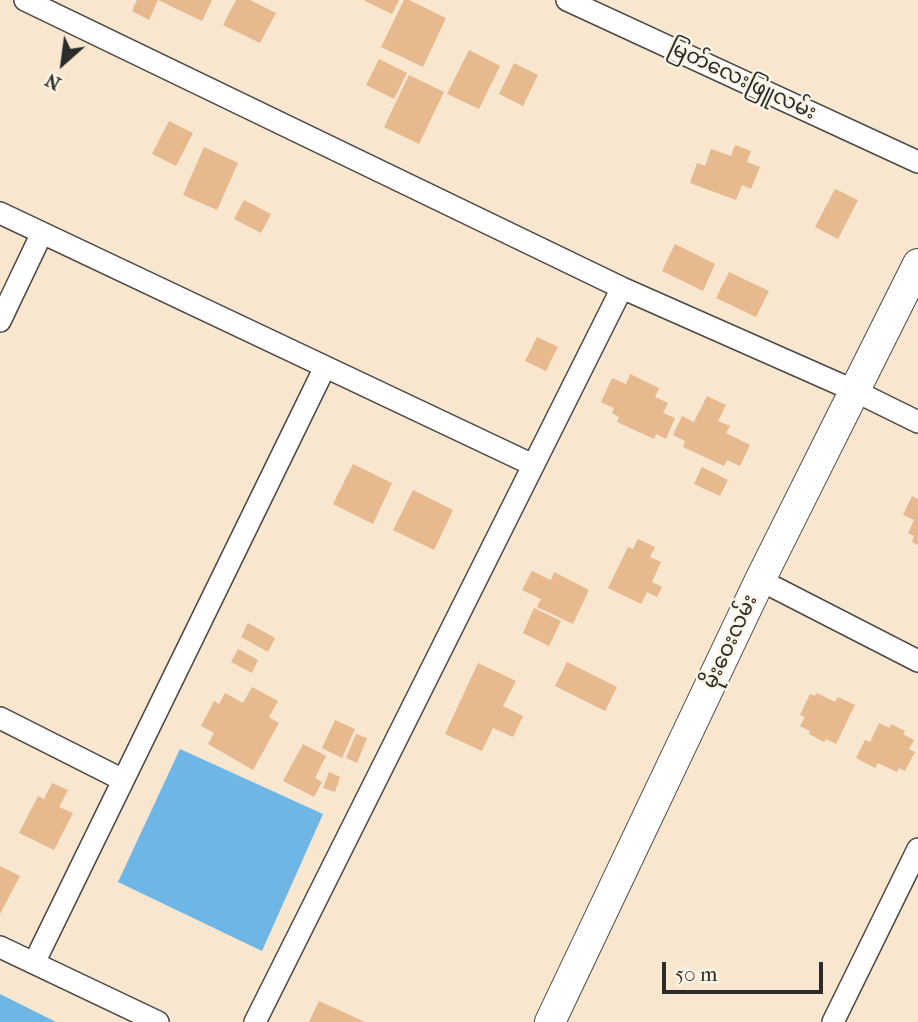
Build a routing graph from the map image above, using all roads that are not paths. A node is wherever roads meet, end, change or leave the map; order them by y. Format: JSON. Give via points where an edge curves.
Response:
{"nodes":[{"id":1,"x":25,"y":0,"type":"edge"},
{"id":2,"x":567,"y":0,"type":"edge"},
{"id":3,"x":918,"y":162,"type":"edge"},
{"id":4,"x":0,"y":213,"type":"edge"},
{"id":5,"x":42,"y":233,"type":"junction"},
{"id":6,"x":918,"y":264,"type":"edge"},
{"id":7,"x":622,"y":288,"type":"junction"},
{"id":8,"x":0,"y":321,"type":"edge"},
{"id":9,"x":325,"y":367,"type":"junction"},
{"id":10,"x":855,"y":391,"type":"junction"},
{"id":11,"x":918,"y":422,"type":"edge"},
{"id":12,"x":533,"y":465,"type":"junction"},
{"id":13,"x":760,"y":580,"type":"junction"},
{"id":14,"x":918,"y":661,"type":"edge"},
{"id":15,"x":0,"y":718,"type":"edge"},
{"id":16,"x":123,"y":780,"type":"junction"},
{"id":17,"x":918,"y":849,"type":"edge"},
{"id":18,"x":0,"y":947,"type":"edge"},
{"id":19,"x":34,"y":963,"type":"junction"},
{"id":20,"x":158,"y":1022,"type":"edge"},
{"id":21,"x":255,"y":1022,"type":"edge"},
{"id":22,"x":550,"y":1022,"type":"edge"},
{"id":23,"x":833,"y":1022,"type":"edge"}],
"edges":[{"from":1,"to":7,"type":"street"},
{"from":2,"to":3,"type":"street","name":"မြတ်လေးဖြူလမ်း"},
{"from":4,"to":5,"type":"street"},
{"from":5,"to":8,"type":"street"},
{"from":5,"to":9,"type":"street"},
{"from":6,"to":10,"type":"street","name":"မိုးဝေးလမ်း"},
{"from":7,"to":10,"type":"street"},
{"from":7,"to":12,"type":"street"},
{"from":9,"to":12,"type":"street"},
{"from":9,"to":16,"type":"street"},
{"from":10,"to":11,"type":"street"},
{"from":10,"to":13,"type":"street","name":"မိုးဝေးလမ်း"},
{"from":12,"to":21,"type":"street"},
{"from":13,"to":14,"type":"street"},
{"from":13,"to":22,"type":"street","name":"မိုးဝေးလမ်း"},
{"from":15,"to":16,"type":"street"},
{"from":16,"to":19,"type":"street"},
{"from":17,"to":23,"type":"street"},
{"from":18,"to":19,"type":"street"},
{"from":19,"to":20,"type":"street"}]}
